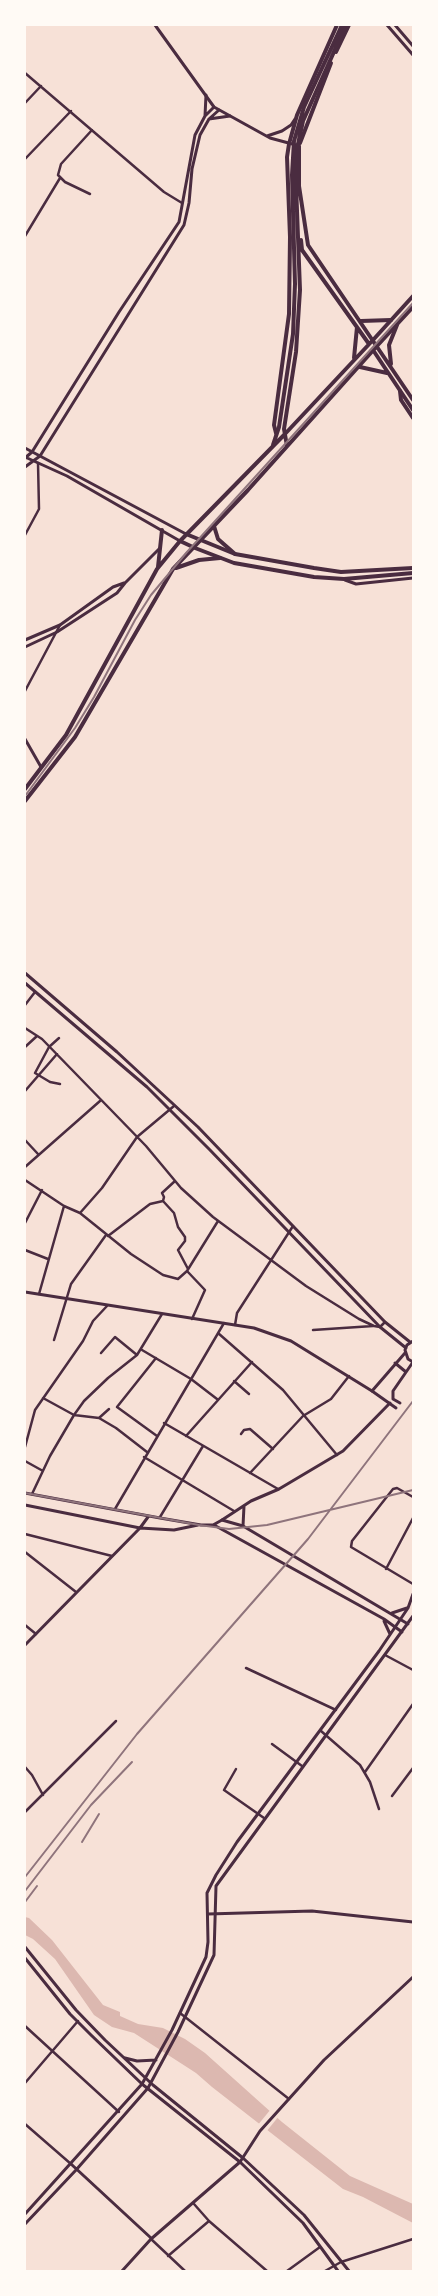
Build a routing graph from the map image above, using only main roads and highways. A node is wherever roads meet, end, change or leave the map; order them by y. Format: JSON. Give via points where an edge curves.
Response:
{"nodes":[{"id":1,"x":155,"y":25,"type":"edge"},
{"id":2,"x":337,"y":25,"type":"edge"},
{"id":3,"x":344,"y":25,"type":"edge"},
{"id":4,"x":349,"y":25,"type":"edge"},
{"id":5,"x":387,"y":25,"type":"edge"},
{"id":6,"x":395,"y":25,"type":"edge"},
{"id":7,"x":413,"y":46,"type":"edge"},
{"id":8,"x":413,"y":55,"type":"edge"},
{"id":9,"x":206,"y":96,"type":"junction"},
{"id":10,"x":214,"y":107,"type":"junction"},
{"id":11,"x":219,"y":110,"type":"junction"},
{"id":12,"x":297,"y":115,"type":"junction"},
{"id":13,"x":205,"y":116,"type":"junction"},
{"id":14,"x":231,"y":116,"type":"junction"},
{"id":15,"x":209,"y":119,"type":"junction"},
{"id":16,"x":267,"y":136,"type":"junction"},
{"id":17,"x":289,"y":144,"type":"junction"},
{"id":18,"x":299,"y":146,"type":"junction"},
{"id":19,"x":288,"y":200,"type":"junction"},
{"id":20,"x":413,"y":296,"type":"edge"},
{"id":21,"x":413,"y":307,"type":"edge"},
{"id":22,"x":391,"y":320,"type":"junction"},
{"id":23,"x":361,"y":321,"type":"junction"},
{"id":24,"x":397,"y":325,"type":"junction"},
{"id":25,"x":357,"y":327,"type":"junction"},
{"id":26,"x":371,"y":342,"type":"junction"},
{"id":27,"x":375,"y":348,"type":"junction"},
{"id":28,"x":354,"y":358,"type":"junction"},
{"id":29,"x":391,"y":366,"type":"junction"},
{"id":30,"x":360,"y":367,"type":"junction"},
{"id":31,"x":387,"y":373,"type":"junction"},
{"id":32,"x":400,"y":391,"type":"junction"},
{"id":33,"x":413,"y":400,"type":"edge"},
{"id":34,"x":413,"y":410,"type":"edge"},
{"id":35,"x":284,"y":414,"type":"junction"},
{"id":36,"x":413,"y":418,"type":"edge"},
{"id":37,"x":276,"y":433,"type":"junction"},
{"id":38,"x":284,"y":435,"type":"junction"},
{"id":39,"x":288,"y":446,"type":"junction"},
{"id":40,"x":25,"y":448,"type":"edge"},
{"id":41,"x":272,"y":448,"type":"junction"},
{"id":42,"x":32,"y":452,"type":"junction"},
{"id":43,"x":40,"y":456,"type":"junction"},
{"id":44,"x":25,"y":458,"type":"edge"},
{"id":45,"x":33,"y":461,"type":"junction"},
{"id":46,"x":25,"y":467,"type":"edge"},
{"id":47,"x":214,"y":526,"type":"junction"},
{"id":48,"x":162,"y":530,"type":"junction"},
{"id":49,"x":186,"y":534,"type":"junction"},
{"id":50,"x":200,"y":540,"type":"junction"},
{"id":51,"x":180,"y":541,"type":"junction"},
{"id":52,"x":161,"y":548,"type":"junction"},
{"id":53,"x":193,"y":548,"type":"junction"},
{"id":54,"x":236,"y":554,"type":"junction"},
{"id":55,"x":220,"y":558,"type":"junction"},
{"id":56,"x":413,"y":568,"type":"edge"},
{"id":57,"x":157,"y":569,"type":"junction"},
{"id":58,"x":173,"y":569,"type":"junction"},
{"id":59,"x":413,"y":573,"type":"edge"},
{"id":60,"x":413,"y":578,"type":"edge"},
{"id":61,"x":344,"y":579,"type":"junction"},
{"id":62,"x":125,"y":583,"type":"junction"},
{"id":63,"x":25,"y":640,"type":"edge"},
{"id":64,"x":25,"y":647,"type":"edge"},
{"id":65,"x":25,"y":739,"type":"edge"},
{"id":66,"x":42,"y":768,"type":"junction"},
{"id":67,"x":25,"y":789,"type":"edge"},
{"id":68,"x":25,"y":801,"type":"edge"},
{"id":69,"x":25,"y":973,"type":"edge"},
{"id":70,"x":25,"y":983,"type":"edge"},
{"id":71,"x":38,"y":985,"type":"junction"},
{"id":72,"x":35,"y":991,"type":"junction"},
{"id":73,"x":25,"y":1292,"type":"edge"},
{"id":74,"x":412,"y":1342,"type":"edge"},
{"id":75,"x":406,"y":1348,"type":"junction"},
{"id":76,"x":405,"y":1353,"type":"junction"},
{"id":77,"x":413,"y":1362,"type":"edge"},
{"id":78,"x":395,"y":1363,"type":"junction"},
{"id":79,"x":406,"y":1372,"type":"junction"},
{"id":80,"x":372,"y":1391,"type":"junction"},
{"id":81,"x":390,"y":1403,"type":"junction"},
{"id":82,"x":400,"y":1403,"type":"dead end"},
{"id":83,"x":396,"y":1408,"type":"dead end"},
{"id":84,"x":25,"y":1493,"type":"edge"},
{"id":85,"x":25,"y":1504,"type":"edge"},
{"id":86,"x":244,"y":1506,"type":"junction"},
{"id":87,"x":148,"y":1517,"type":"junction"},
{"id":88,"x":222,"y":1520,"type":"junction"},
{"id":89,"x":201,"y":1524,"type":"junction"},
{"id":90,"x":213,"y":1525,"type":"junction"},
{"id":91,"x":243,"y":1526,"type":"junction"},
{"id":92,"x":140,"y":1528,"type":"junction"},
{"id":93,"x":413,"y":1594,"type":"edge"},
{"id":94,"x":408,"y":1608,"type":"junction"},
{"id":95,"x":391,"y":1614,"type":"junction"},
{"id":96,"x":413,"y":1616,"type":"edge"},
{"id":97,"x":400,"y":1619,"type":"junction"},
{"id":98,"x":384,"y":1620,"type":"junction"},
{"id":99,"x":408,"y":1624,"type":"junction"},
{"id":100,"x":395,"y":1626,"type":"junction"},
{"id":101,"x":402,"y":1632,"type":"junction"},
{"id":102,"x":390,"y":1634,"type":"junction"},
{"id":103,"x":25,"y":1645,"type":"edge"},
{"id":104,"x":208,"y":1914,"type":"junction"},
{"id":105,"x":216,"y":1914,"type":"junction"},
{"id":106,"x":413,"y":1922,"type":"edge"},
{"id":107,"x":25,"y":1947,"type":"edge"},
{"id":108,"x":25,"y":1958,"type":"edge"},
{"id":109,"x":413,"y":1977,"type":"edge"},
{"id":110,"x":124,"y":2058,"type":"junction"},
{"id":111,"x":157,"y":2058,"type":"junction"},
{"id":112,"x":146,"y":2079,"type":"junction"},
{"id":113,"x":151,"y":2083,"type":"junction"},
{"id":114,"x":142,"y":2084,"type":"junction"},
{"id":115,"x":148,"y":2088,"type":"junction"},
{"id":116,"x":244,"y":2158,"type":"junction"},
{"id":117,"x":240,"y":2162,"type":"junction"},
{"id":118,"x":70,"y":2164,"type":"junction"},
{"id":119,"x":76,"y":2170,"type":"junction"},
{"id":120,"x":25,"y":2214,"type":"edge"},
{"id":121,"x":25,"y":2223,"type":"edge"},
{"id":122,"x":151,"y":2239,"type":"junction"},
{"id":123,"x":122,"y":2271,"type":"edge"},
{"id":124,"x":338,"y":2271,"type":"edge"},
{"id":125,"x":349,"y":2271,"type":"edge"}],
"edges":[{"from":1,"to":9,"type":"main road"},
{"from":2,"to":12,"type":"main road"},
{"from":3,"to":35,"type":"main road","via":[[304,107],[294,141],[294,325]]},
{"from":4,"to":18,"type":"main road","via":[[316,98]]},
{"from":5,"to":8,"type":"main road"},
{"from":6,"to":7,"type":"main road"},
{"from":9,"to":10,"type":"main road"},
{"from":9,"to":13,"type":"main road"},
{"from":10,"to":11,"type":"main road"},
{"from":10,"to":13,"type":"main road"},
{"from":11,"to":14,"type":"main road"},
{"from":11,"to":15,"type":"main road"},
{"from":12,"to":16,"type":"main road","via":[[287,128]]},
{"from":12,"to":17,"type":"main road"},
{"from":13,"to":42,"type":"main road","via":[[195,135],[179,222]]},
{"from":14,"to":15,"type":"main road"},
{"from":14,"to":16,"type":"main road"},
{"from":15,"to":43,"type":"main road","via":[[200,135],[184,225]]},
{"from":16,"to":17,"type":"main road"},
{"from":17,"to":18,"type":"main road"},
{"from":17,"to":19,"type":"main road"},
{"from":18,"to":23,"type":"main road","via":[[298,172],[308,245]]},
{"from":19,"to":25,"type":"main road","via":[[298,218],[302,250]]},
{"from":19,"to":37,"type":"main road","via":[[289,314],[274,425]]},
{"from":20,"to":22,"type":"main road"},
{"from":21,"to":24,"type":"main road"},
{"from":22,"to":23,"type":"main road"},
{"from":22,"to":26,"type":"main road"},
{"from":23,"to":26,"type":"main road"},
{"from":24,"to":27,"type":"main road"},
{"from":24,"to":29,"type":"main road","via":[[389,345]]},
{"from":25,"to":26,"type":"main road"},
{"from":25,"to":28,"type":"main road"},
{"from":26,"to":27,"type":"main road"},
{"from":26,"to":28,"type":"main road"},
{"from":27,"to":29,"type":"main road"},
{"from":27,"to":30,"type":"main road"},
{"from":27,"to":31,"type":"main road"},
{"from":28,"to":38,"type":"main road"},
{"from":29,"to":33,"type":"main road"},
{"from":30,"to":31,"type":"main road"},
{"from":30,"to":39,"type":"main road"},
{"from":31,"to":32,"type":"main road"},
{"from":32,"to":34,"type":"main road"},
{"from":32,"to":36,"type":"main road","via":[[401,400]]},
{"from":35,"to":37,"type":"main road"},
{"from":35,"to":38,"type":"main road"},
{"from":37,"to":41,"type":"main road"},
{"from":38,"to":39,"type":"main road"},
{"from":38,"to":41,"type":"main road"},
{"from":39,"to":47,"type":"main road"},
{"from":40,"to":42,"type":"main road"},
{"from":41,"to":49,"type":"main road"},
{"from":42,"to":43,"type":"main road"},
{"from":42,"to":44,"type":"main road"},
{"from":43,"to":45,"type":"main road"},
{"from":43,"to":49,"type":"main road"},
{"from":44,"to":45,"type":"main road"},
{"from":45,"to":46,"type":"main road"},
{"from":45,"to":48,"type":"main road","via":[[67,476]]},
{"from":47,"to":50,"type":"main road"},
{"from":47,"to":54,"type":"main road","via":[[218,539]]},
{"from":48,"to":51,"type":"main road"},
{"from":48,"to":52,"type":"main road"},
{"from":49,"to":50,"type":"main road"},
{"from":49,"to":51,"type":"main road"},
{"from":50,"to":53,"type":"main road"},
{"from":50,"to":54,"type":"main road"},
{"from":51,"to":53,"type":"main road"},
{"from":51,"to":57,"type":"main road"},
{"from":52,"to":57,"type":"main road"},
{"from":52,"to":62,"type":"main road"},
{"from":53,"to":55,"type":"main road"},
{"from":53,"to":58,"type":"main road"},
{"from":54,"to":56,"type":"main road","via":[[341,572]]},
{"from":55,"to":58,"type":"main road","via":[[199,560]]},
{"from":55,"to":61,"type":"main road","via":[[314,577]]},
{"from":57,"to":66,"type":"main road","via":[[66,735]]},
{"from":58,"to":68,"type":"main road","via":[[75,737]]},
{"from":59,"to":61,"type":"main road"},
{"from":60,"to":61,"type":"main road","via":[[356,584]]},
{"from":62,"to":63,"type":"main road","via":[[60,625]]},
{"from":62,"to":64,"type":"main road","via":[[117,594],[57,632]]},
{"from":65,"to":66,"type":"main road"},
{"from":66,"to":67,"type":"main road"},
{"from":69,"to":71,"type":"main road"},
{"from":70,"to":72,"type":"main road"},
{"from":71,"to":72,"type":"main road"},
{"from":71,"to":74,"type":"main road","via":[[117,1052],[198,1128],[385,1322]]},
{"from":72,"to":75,"type":"main road","via":[[147,1088],[380,1327]]},
{"from":73,"to":80,"type":"main road","via":[[254,1328],[291,1341]]},
{"from":74,"to":75,"type":"main road"},
{"from":75,"to":76,"type":"main road"},
{"from":76,"to":77,"type":"main road"},
{"from":76,"to":78,"type":"main road"},
{"from":77,"to":79,"type":"main road"},
{"from":78,"to":79,"type":"main road"},
{"from":78,"to":80,"type":"main road"},
{"from":79,"to":82,"type":"main road","via":[[393,1391],[393,1399]]},
{"from":80,"to":81,"type":"main road"},
{"from":81,"to":83,"type":"main road"},
{"from":81,"to":86,"type":"main road","via":[[337,1455],[279,1490]]},
{"from":84,"to":87,"type":"main road"},
{"from":85,"to":92,"type":"main road"},
{"from":86,"to":88,"type":"main road"},
{"from":86,"to":91,"type":"main road"},
{"from":87,"to":89,"type":"main road"},
{"from":87,"to":92,"type":"main road"},
{"from":88,"to":90,"type":"main road"},
{"from":88,"to":91,"type":"main road"},
{"from":89,"to":90,"type":"main road"},
{"from":89,"to":92,"type":"main road","via":[[174,1530]]},
{"from":90,"to":98,"type":"main road"},
{"from":91,"to":95,"type":"main road"},
{"from":92,"to":103,"type":"main road"},
{"from":93,"to":94,"type":"main road"},
{"from":94,"to":95,"type":"main road"},
{"from":94,"to":97,"type":"main road"},
{"from":95,"to":97,"type":"main road"},
{"from":96,"to":99,"type":"main road"},
{"from":97,"to":99,"type":"main road"},
{"from":97,"to":100,"type":"main road"},
{"from":98,"to":100,"type":"main road"},
{"from":98,"to":102,"type":"main road"},
{"from":99,"to":101,"type":"main road"},
{"from":100,"to":101,"type":"main road"},
{"from":100,"to":102,"type":"main road"},
{"from":101,"to":105,"type":"main road","via":[[216,1886]]},
{"from":102,"to":104,"type":"main road","via":[[237,1842],[207,1893]]},
{"from":104,"to":105,"type":"main road"},
{"from":104,"to":111,"type":"main road","via":[[206,1957]]},
{"from":105,"to":106,"type":"main road","via":[[312,1911]]},
{"from":105,"to":113,"type":"main road","via":[[214,1955]]},
{"from":107,"to":110,"type":"main road","via":[[76,2010]]},
{"from":108,"to":114,"type":"main road","via":[[78,2021]]},
{"from":109,"to":116,"type":"main road","via":[[324,2060],[260,2131]]},
{"from":110,"to":111,"type":"main road","via":[[137,2062]]},
{"from":110,"to":112,"type":"main road"},
{"from":111,"to":112,"type":"main road"},
{"from":112,"to":113,"type":"main road"},
{"from":112,"to":114,"type":"main road"},
{"from":113,"to":115,"type":"main road"},
{"from":113,"to":116,"type":"main road"},
{"from":114,"to":115,"type":"main road"},
{"from":114,"to":118,"type":"main road"},
{"from":115,"to":117,"type":"main road"},
{"from":115,"to":119,"type":"main road"},
{"from":116,"to":117,"type":"main road"},
{"from":116,"to":125,"type":"main road","via":[[304,2215]]},
{"from":117,"to":122,"type":"main road"},
{"from":117,"to":124,"type":"main road","via":[[303,2223]]},
{"from":118,"to":119,"type":"main road"},
{"from":118,"to":120,"type":"main road"},
{"from":119,"to":121,"type":"main road"},
{"from":119,"to":122,"type":"main road"},
{"from":122,"to":123,"type":"main road"}]}
